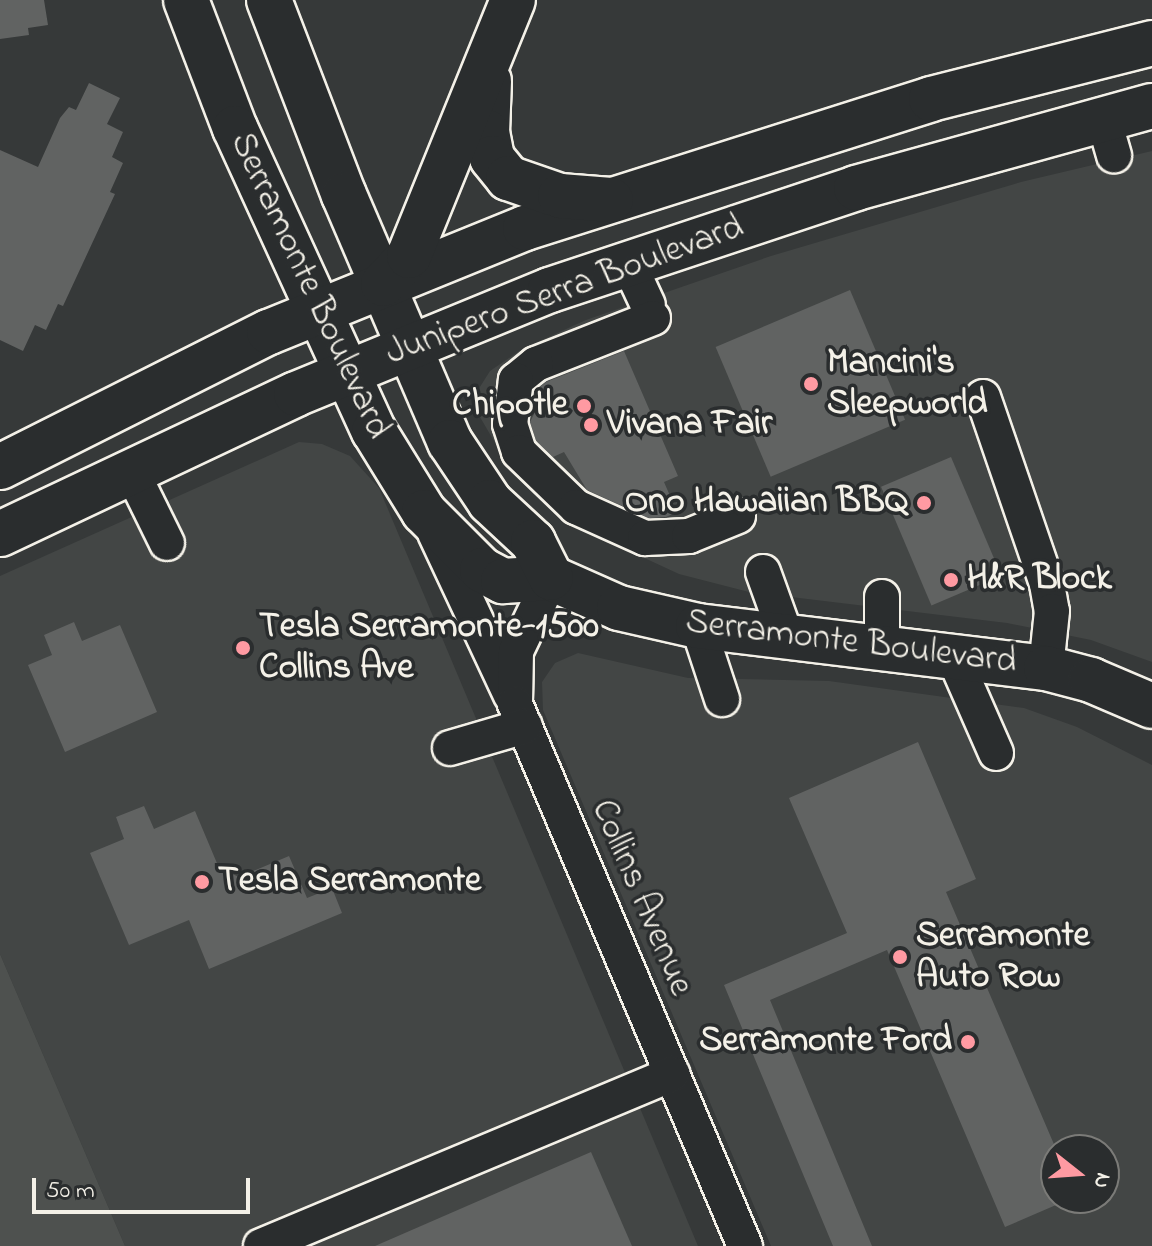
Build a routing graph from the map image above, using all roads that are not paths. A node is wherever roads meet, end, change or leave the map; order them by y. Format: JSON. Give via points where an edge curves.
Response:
{"nodes":[{"id":1,"x":186,"y":0,"type":"edge"},
{"id":2,"x":269,"y":0,"type":"edge"},
{"id":3,"x":512,"y":3,"type":"edge"},
{"id":4,"x":1152,"y":43,"type":"edge"},
{"id":5,"x":1152,"y":106,"type":"edge"},
{"id":6,"x":611,"y":200,"type":"junction"},
{"id":7,"x":628,"y":262,"type":"junction"},
{"id":8,"x":383,"y":284,"type":"junction"},
{"id":9,"x":318,"y":311,"type":"junction"},
{"id":10,"x":410,"y":346,"type":"junction"},
{"id":11,"x":346,"y":372,"type":"junction"},
{"id":12,"x":983,"y":397,"type":"dead end"},
{"id":13,"x":0,"y":467,"type":"edge"},
{"id":14,"x":132,"y":472,"type":"junction"},
{"id":15,"x":424,"y":512,"type":"junction"},
{"id":16,"x":738,"y":516,"type":"dead end"},
{"id":17,"x":0,"y":534,"type":"edge"},
{"id":18,"x":167,"y":543,"type":"dead end"},
{"id":19,"x":763,"y":572,"type":"dead end"},
{"id":20,"x":551,"y":578,"type":"junction"},
{"id":21,"x":882,"y":597,"type":"dead end"},
{"id":22,"x":698,"y":626,"type":"junction"},
{"id":23,"x":785,"y":633,"type":"junction"},
{"id":24,"x":882,"y":645,"type":"junction"},
{"id":25,"x":953,"y":655,"type":"junction"},
{"id":26,"x":1046,"y":668,"type":"junction"},
{"id":27,"x":722,"y":699,"type":"dead end"},
{"id":28,"x":1152,"y":706,"type":"edge"},
{"id":29,"x":520,"y":715,"type":"junction"},
{"id":30,"x":450,"y":748,"type":"dead end"},
{"id":31,"x":996,"y":753,"type":"dead end"},
{"id":32,"x":672,"y":1074,"type":"junction"},
{"id":33,"x":261,"y":1246,"type":"edge"},
{"id":34,"x":745,"y":1246,"type":"edge"}],
"edges":[{"from":1,"to":9,"type":"main road","name":"Serramonte Boulevard","via":[[235,128]]},
{"from":2,"to":8,"type":"main road","name":"Serramonte Boulevard"},
{"from":3,"to":6,"type":"main road","via":[[486,99],[492,158],[508,178],[532,190]]},
{"from":3,"to":8,"type":"main road","via":[[409,256]]},
{"from":4,"to":6,"type":"main road","name":"Junipero Serra Boulevard","via":[[919,102]]},
{"from":5,"to":7,"type":"main road","name":"Junipero Serra Boulevard","via":[[1108,136],[856,188]]},
{"from":6,"to":8,"type":"main road","name":"Junipero Serra Boulevard"},
{"from":7,"to":10,"type":"main road","name":"Junipero Serra Boulevard"},
{"from":7,"to":16,"type":"street","via":[[650,312],[536,364],[516,380],[510,424],[519,452],[576,507],[645,538],[689,536]]},
{"from":8,"to":9,"type":"main road","name":"Junipero Serra Boulevard"},
{"from":8,"to":10,"type":"main road","name":"Serramonte Boulevard"},
{"from":9,"to":11,"type":"main road","name":"Serramonte Boulevard"},
{"from":9,"to":13,"type":"main road","name":"Junipero Serra Boulevard","via":[[166,380]]},
{"from":10,"to":11,"type":"main road","name":"Junipero Serra Boulevard"},
{"from":10,"to":20,"type":"main road","name":"Serramonte Boulevard","via":[[468,473],[533,542]]},
{"from":11,"to":14,"type":"main road","name":"Junipero Serra Boulevard"},
{"from":11,"to":15,"type":"main road","name":"Serramonte Boulevard","via":[[380,443]]},
{"from":12,"to":26,"type":"street","via":[[1047,584],[1052,611]]},
{"from":14,"to":17,"type":"main road","name":"Junipero Serra Boulevard"},
{"from":14,"to":18,"type":"street"},
{"from":15,"to":20,"type":"main road","name":"Serramonte Boulevard","via":[[492,577],[514,582]]},
{"from":15,"to":29,"type":"street"},
{"from":19,"to":23,"type":"street"},
{"from":20,"to":22,"type":"main road","name":"Serramonte Boulevard","via":[[619,608]]},
{"from":20,"to":29,"type":"street","name":"Collins Avenue","via":[[516,651]]},
{"from":21,"to":24,"type":"street"},
{"from":22,"to":23,"type":"main road","name":"Serramonte Boulevard"},
{"from":22,"to":27,"type":"street"},
{"from":23,"to":24,"type":"main road","name":"Serramonte Boulevard"},
{"from":24,"to":25,"type":"main road","name":"Serramonte Boulevard"},
{"from":25,"to":26,"type":"main road","name":"Serramonte Boulevard"},
{"from":25,"to":31,"type":"street"},
{"from":26,"to":28,"type":"main road","name":"Serramonte Boulevard","via":[[1106,685]]},
{"from":29,"to":30,"type":"street"},
{"from":29,"to":32,"type":"street","name":"Collins Avenue"},
{"from":32,"to":33,"type":"street"},
{"from":32,"to":34,"type":"street","name":"Collins Avenue"}]}
